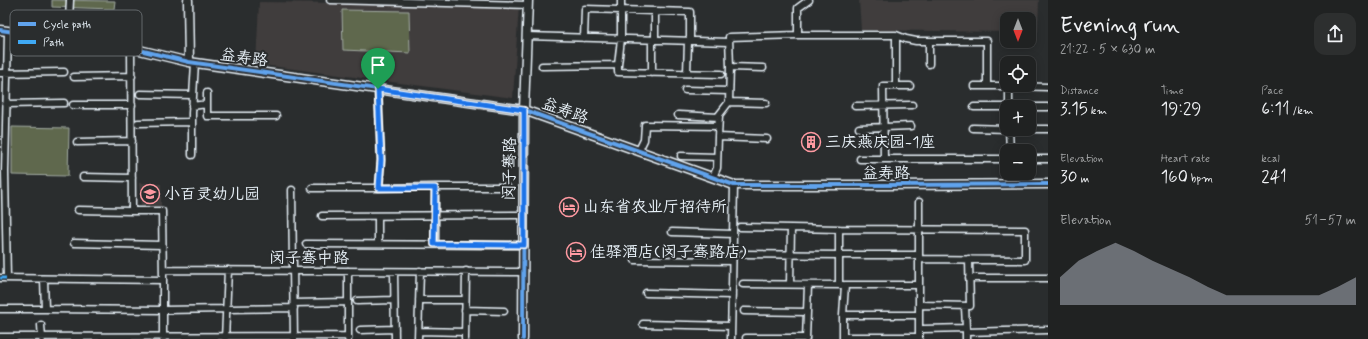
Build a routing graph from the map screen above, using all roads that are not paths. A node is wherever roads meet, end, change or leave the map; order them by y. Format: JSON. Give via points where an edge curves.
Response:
{"nodes":[{"id":1,"x":70,"y":0,"type":"edge"},
{"id":2,"x":188,"y":0,"type":"edge"},
{"id":3,"x":330,"y":0,"type":"edge"},
{"id":4,"x":354,"y":0,"type":"edge"},
{"id":5,"x":621,"y":0,"type":"edge"},
{"id":6,"x":809,"y":0,"type":"edge"},
{"id":7,"x":407,"y":1,"type":"edge"},
{"id":8,"x":463,"y":2,"type":"edge"},
{"id":9,"x":528,"y":2,"type":"edge"},
{"id":10,"x":70,"y":10,"type":"edge"},
{"id":11,"x":621,"y":10,"type":"junction"},
{"id":12,"x":655,"y":11,"type":"junction"},
{"id":13,"x":4,"y":31,"type":"edge"},
{"id":14,"x":798,"y":35,"type":"junction"},
{"id":15,"x":896,"y":35,"type":"junction"},
{"id":16,"x":527,"y":36,"type":"junction"},
{"id":17,"x":584,"y":38,"type":"junction"},
{"id":18,"x":621,"y":39,"type":"junction"},
{"id":19,"x":653,"y":40,"type":"junction"},
{"id":20,"x":689,"y":41,"type":"junction"},
{"id":21,"x":929,"y":41,"type":"junction"},
{"id":22,"x":729,"y":42,"type":"junction"},
{"id":23,"x":142,"y":51,"type":"edge"},
{"id":24,"x":131,"y":56,"type":"edge"},
{"id":25,"x":192,"y":63,"type":"junction"},
{"id":26,"x":929,"y":64,"type":"dead end"},
{"id":27,"x":618,"y":65,"type":"junction"},
{"id":28,"x":542,"y":66,"type":"dead end"},
{"id":29,"x":730,"y":67,"type":"junction"},
{"id":30,"x":764,"y":68,"type":"dead end"},
{"id":31,"x":64,"y":72,"type":"dead end"},
{"id":32,"x":0,"y":73,"type":"edge"},
{"id":33,"x":7,"y":73,"type":"junction"},
{"id":34,"x":652,"y":73,"type":"junction"},
{"id":35,"x":687,"y":73,"type":"junction"},
{"id":36,"x":721,"y":74,"type":"dead end"},
{"id":37,"x":132,"y":76,"type":"junction"},
{"id":38,"x":74,"y":77,"type":"dead end"},
{"id":39,"x":896,"y":86,"type":"junction"},
{"id":40,"x":910,"y":86,"type":"dead end"},
{"id":41,"x":974,"y":86,"type":"dead end"},
{"id":42,"x":987,"y":86,"type":"junction"},
{"id":43,"x":1000,"y":86,"type":"edge"},
{"id":44,"x":1036,"y":87,"type":"edge"},
{"id":45,"x":1048,"y":87,"type":"edge"},
{"id":46,"x":378,"y":89,"type":"junction"},
{"id":47,"x":685,"y":90,"type":"dead end"},
{"id":48,"x":729,"y":91,"type":"junction"},
{"id":49,"x":207,"y":93,"type":"dead end"},
{"id":50,"x":140,"y":94,"type":"dead end"},
{"id":51,"x":193,"y":95,"type":"junction"},
{"id":52,"x":4,"y":100,"type":"edge"},
{"id":53,"x":729,"y":102,"type":"junction"},
{"id":54,"x":64,"y":103,"type":"dead end"},
{"id":55,"x":766,"y":103,"type":"dead end"},
{"id":56,"x":207,"y":104,"type":"junction"},
{"id":57,"x":73,"y":105,"type":"dead end"},
{"id":58,"x":132,"y":105,"type":"junction"},
{"id":59,"x":884,"y":105,"type":"junction"},
{"id":60,"x":912,"y":105,"type":"dead end"},
{"id":61,"x":192,"y":106,"type":"junction"},
{"id":62,"x":855,"y":106,"type":"dead end"},
{"id":63,"x":974,"y":107,"type":"dead end"},
{"id":64,"x":1000,"y":107,"type":"edge"},
{"id":65,"x":1036,"y":107,"type":"edge"},
{"id":66,"x":1048,"y":107,"type":"edge"},
{"id":67,"x":524,"y":110,"type":"junction"},
{"id":68,"x":678,"y":115,"type":"dead end"},
{"id":69,"x":276,"y":116,"type":"dead end"},
{"id":70,"x":718,"y":117,"type":"junction"},
{"id":71,"x":189,"y":122,"type":"dead end"},
{"id":72,"x":138,"y":123,"type":"dead end"},
{"id":73,"x":718,"y":126,"type":"junction"},
{"id":74,"x":911,"y":126,"type":"dead end"},
{"id":75,"x":884,"y":127,"type":"junction"},
{"id":76,"x":860,"y":128,"type":"dead end"},
{"id":77,"x":974,"y":128,"type":"dead end"},
{"id":78,"x":3,"y":129,"type":"edge"},
{"id":79,"x":1000,"y":129,"type":"edge"},
{"id":80,"x":1036,"y":129,"type":"edge"},
{"id":81,"x":1048,"y":129,"type":"edge"},
{"id":82,"x":718,"y":137,"type":"junction"},
{"id":83,"x":767,"y":139,"type":"dead end"},
{"id":84,"x":132,"y":141,"type":"junction"},
{"id":85,"x":77,"y":142,"type":"dead end"},
{"id":86,"x":639,"y":150,"type":"junction"},
{"id":87,"x":192,"y":155,"type":"dead end"},
{"id":88,"x":681,"y":156,"type":"dead end"},
{"id":89,"x":718,"y":157,"type":"junction"},
{"id":90,"x":860,"y":159,"type":"dead end"},
{"id":91,"x":884,"y":159,"type":"junction"},
{"id":92,"x":1000,"y":159,"type":"edge"},
{"id":93,"x":1036,"y":159,"type":"edge"},
{"id":94,"x":1048,"y":160,"type":"edge"},
{"id":95,"x":3,"y":172,"type":"edge"},
{"id":96,"x":83,"y":177,"type":"dead end"},
{"id":97,"x":132,"y":178,"type":"junction"},
{"id":98,"x":713,"y":178,"type":"junction"},
{"id":99,"x":1048,"y":184,"type":"edge"},
{"id":100,"x":734,"y":185,"type":"junction"},
{"id":101,"x":507,"y":187,"type":"dead end"},
{"id":102,"x":312,"y":188,"type":"dead end"},
{"id":103,"x":379,"y":188,"type":"junction"},
{"id":104,"x":435,"y":188,"type":"junction"},
{"id":105,"x":292,"y":190,"type":"dead end"},
{"id":106,"x":919,"y":202,"type":"dead end"},
{"id":107,"x":78,"y":210,"type":"dead end"},
{"id":108,"x":132,"y":211,"type":"junction"},
{"id":109,"x":523,"y":215,"type":"junction"},
{"id":110,"x":322,"y":216,"type":"dead end"},
{"id":111,"x":378,"y":216,"type":"junction"},
{"id":112,"x":434,"y":216,"type":"junction"},
{"id":113,"x":740,"y":227,"type":"dead end"},
{"id":114,"x":791,"y":228,"type":"junction"},
{"id":115,"x":839,"y":229,"type":"junction"},
{"id":116,"x":919,"y":229,"type":"junction"},
{"id":117,"x":672,"y":232,"type":"dead end"},
{"id":118,"x":733,"y":234,"type":"junction"},
{"id":119,"x":74,"y":243,"type":"dead end"},
{"id":120,"x":306,"y":244,"type":"dead end"},
{"id":121,"x":378,"y":244,"type":"junction"},
{"id":122,"x":434,"y":244,"type":"junction"},
{"id":123,"x":162,"y":245,"type":"junction"},
{"id":124,"x":524,"y":245,"type":"junction"},
{"id":125,"x":742,"y":254,"type":"dead end"},
{"id":126,"x":790,"y":254,"type":"junction"},
{"id":127,"x":840,"y":256,"type":"junction"},
{"id":128,"x":919,"y":257,"type":"junction"},
{"id":129,"x":969,"y":259,"type":"junction"},
{"id":130,"x":635,"y":260,"type":"dead end"},
{"id":131,"x":732,"y":260,"type":"junction"},
{"id":132,"x":163,"y":270,"type":"junction"},
{"id":133,"x":228,"y":270,"type":"junction"},
{"id":134,"x":293,"y":271,"type":"junction"},
{"id":135,"x":348,"y":271,"type":"junction"},
{"id":136,"x":420,"y":271,"type":"junction"},
{"id":137,"x":466,"y":271,"type":"junction"},
{"id":138,"x":394,"y":272,"type":"junction"},
{"id":139,"x":524,"y":272,"type":"junction"},
{"id":140,"x":3,"y":278,"type":"edge"},
{"id":141,"x":969,"y":278,"type":"junction"},
{"id":142,"x":1048,"y":278,"type":"edge"},
{"id":143,"x":44,"y":279,"type":"junction"},
{"id":144,"x":163,"y":280,"type":"junction"},
{"id":145,"x":743,"y":284,"type":"dead end"},
{"id":146,"x":790,"y":284,"type":"junction"},
{"id":147,"x":808,"y":285,"type":"junction"},
{"id":148,"x":842,"y":285,"type":"junction"},
{"id":149,"x":919,"y":285,"type":"junction"},
{"id":150,"x":646,"y":293,"type":"dead end"},
{"id":151,"x":732,"y":295,"type":"junction"},
{"id":152,"x":394,"y":300,"type":"junction"},
{"id":153,"x":419,"y":300,"type":"junction"},
{"id":154,"x":465,"y":300,"type":"junction"},
{"id":155,"x":357,"y":301,"type":"dead end"},
{"id":156,"x":348,"y":302,"type":"junction"},
{"id":157,"x":922,"y":305,"type":"dead end"},
{"id":158,"x":294,"y":306,"type":"junction"},
{"id":159,"x":965,"y":306,"type":"junction"},
{"id":160,"x":0,"y":309,"type":"edge"},
{"id":161,"x":45,"y":309,"type":"junction"},
{"id":162,"x":227,"y":309,"type":"junction"},
{"id":163,"x":164,"y":310,"type":"junction"},
{"id":164,"x":465,"y":310,"type":"junction"},
{"id":165,"x":504,"y":311,"type":"dead end"},
{"id":166,"x":744,"y":312,"type":"dead end"},
{"id":167,"x":807,"y":312,"type":"junction"},
{"id":168,"x":843,"y":315,"type":"junction"},
{"id":169,"x":919,"y":315,"type":"junction"},
{"id":170,"x":643,"y":324,"type":"dead end"},
{"id":171,"x":41,"y":325,"type":"dead end"},
{"id":172,"x":731,"y":326,"type":"junction"},
{"id":173,"x":395,"y":329,"type":"junction"},
{"id":174,"x":923,"y":329,"type":"dead end"},
{"id":175,"x":360,"y":330,"type":"dead end"},
{"id":176,"x":966,"y":330,"type":"junction"},
{"id":177,"x":1048,"y":330,"type":"edge"},
{"id":178,"x":418,"y":331,"type":"junction"},
{"id":179,"x":1017,"y":331,"type":"junction"},
{"id":180,"x":465,"y":332,"type":"junction"},
{"id":181,"x":0,"y":337,"type":"edge"},
{"id":182,"x":163,"y":337,"type":"edge"},
{"id":183,"x":42,"y":338,"type":"edge"},
{"id":184,"x":225,"y":338,"type":"edge"},
{"id":185,"x":294,"y":338,"type":"edge"},
{"id":186,"x":348,"y":338,"type":"edge"},
{"id":187,"x":746,"y":338,"type":"dead end"},
{"id":188,"x":843,"y":338,"type":"edge"},
{"id":189,"x":919,"y":338,"type":"edge"},
{"id":190,"x":395,"y":339,"type":"edge"},
{"id":191,"x":418,"y":339,"type":"edge"},
{"id":192,"x":465,"y":339,"type":"edge"},
{"id":193,"x":523,"y":339,"type":"edge"},
{"id":194,"x":731,"y":339,"type":"edge"},
{"id":195,"x":806,"y":339,"type":"edge"},
{"id":196,"x":966,"y":339,"type":"edge"},
{"id":197,"x":1017,"y":339,"type":"edge"}],
"edges":[{"from":1,"to":10,"type":"street"},
{"from":2,"to":25,"type":"street"},
{"from":3,"to":4,"type":"street"},
{"from":4,"to":7,"type":"street"},
{"from":5,"to":11,"type":"street"},
{"from":6,"to":14,"type":"street","via":[[798,8]]},
{"from":7,"to":8,"type":"street"},
{"from":8,"to":9,"type":"street"},
{"from":9,"to":16,"type":"street","name":"闵子骞路"},
{"from":11,"to":12,"type":"street"},
{"from":11,"to":17,"type":"street","via":[[585,9]]},
{"from":11,"to":18,"type":"street"},
{"from":12,"to":19,"type":"street"},
{"from":12,"to":20,"type":"street","via":[[690,12]]},
{"from":13,"to":33,"type":"street"},
{"from":14,"to":15,"type":"street"},
{"from":14,"to":22,"type":"street","via":[[729,36]]},
{"from":15,"to":21,"type":"street","via":[[906,39]]},
{"from":15,"to":39,"type":"street"},
{"from":16,"to":17,"type":"street"},
{"from":16,"to":67,"type":"street","name":"闵子骞路"},
{"from":17,"to":18,"type":"street"},
{"from":18,"to":19,"type":"street"},
{"from":18,"to":27,"type":"street"},
{"from":19,"to":20,"type":"street"},
{"from":19,"to":34,"type":"street"},
{"from":20,"to":22,"type":"street"},
{"from":20,"to":35,"type":"street"},
{"from":21,"to":26,"type":"street"},
{"from":21,"to":42,"type":"street","via":[[987,41]]},
{"from":22,"to":29,"type":"street"},
{"from":23,"to":25,"type":"street","name":"益寿路"},
{"from":24,"to":37,"type":"street"},
{"from":25,"to":46,"type":"street","name":"益寿路"},
{"from":25,"to":51,"type":"street"},
{"from":27,"to":28,"type":"street"},
{"from":27,"to":34,"type":"street","via":[[618,72]]},
{"from":29,"to":30,"type":"street"},
{"from":29,"to":48,"type":"street"},
{"from":31,"to":33,"type":"street"},
{"from":32,"to":33,"type":"street"},
{"from":33,"to":52,"type":"street"},
{"from":34,"to":35,"type":"street"},
{"from":35,"to":36,"type":"street"},
{"from":37,"to":38,"type":"street"},
{"from":37,"to":58,"type":"street"},
{"from":39,"to":40,"type":"street"},
{"from":39,"to":59,"type":"street","via":[[883,86]]},
{"from":41,"to":42,"type":"street"},
{"from":42,"to":43,"type":"street"},
{"from":44,"to":45,"type":"street"},
{"from":46,"to":67,"type":"street","name":"益寿路"},
{"from":46,"to":103,"type":"street","via":[[381,160]]},
{"from":47,"to":48,"type":"street"},
{"from":48,"to":53,"type":"street"},
{"from":49,"to":56,"type":"street"},
{"from":50,"to":51,"type":"street"},
{"from":51,"to":61,"type":"street"},
{"from":52,"to":54,"type":"street"},
{"from":52,"to":78,"type":"street"},
{"from":53,"to":55,"type":"street"},
{"from":53,"to":70,"type":"street"},
{"from":56,"to":61,"type":"street"},
{"from":56,"to":69,"type":"street","via":[[207,116]]},
{"from":57,"to":58,"type":"street"},
{"from":58,"to":84,"type":"street"},
{"from":59,"to":60,"type":"street"},
{"from":59,"to":62,"type":"street"},
{"from":59,"to":75,"type":"street"},
{"from":61,"to":87,"type":"street"},
{"from":63,"to":64,"type":"street"},
{"from":65,"to":66,"type":"street"},
{"from":67,"to":86,"type":"street","name":"益寿路"},
{"from":67,"to":109,"type":"street","name":"闵子骞路"},
{"from":68,"to":70,"type":"street"},
{"from":70,"to":73,"type":"street"},
{"from":71,"to":72,"type":"street"},
{"from":73,"to":82,"type":"street"},
{"from":73,"to":86,"type":"street","via":[[644,125],[644,140]]},
{"from":74,"to":75,"type":"street"},
{"from":75,"to":76,"type":"street"},
{"from":75,"to":91,"type":"street"},
{"from":77,"to":79,"type":"street"},
{"from":78,"to":95,"type":"street"},
{"from":80,"to":81,"type":"street"},
{"from":82,"to":83,"type":"street"},
{"from":82,"to":89,"type":"street"},
{"from":84,"to":85,"type":"street"},
{"from":84,"to":97,"type":"street"},
{"from":86,"to":98,"type":"street","name":"益寿路"},
{"from":88,"to":89,"type":"street"},
{"from":89,"to":98,"type":"street"},
{"from":90,"to":91,"type":"street"},
{"from":91,"to":92,"type":"street"},
{"from":93,"to":94,"type":"street"},
{"from":95,"to":140,"type":"street"},
{"from":96,"to":97,"type":"street"},
{"from":97,"to":108,"type":"street"},
{"from":98,"to":100,"type":"street","name":"益寿路"},
{"from":99,"to":100,"type":"street","name":"益寿路"},
{"from":100,"to":118,"type":"street"},
{"from":101,"to":104,"type":"street"},
{"from":102,"to":103,"type":"street"},
{"from":103,"to":104,"type":"street"},
{"from":104,"to":112,"type":"street"},
{"from":105,"to":134,"type":"street"},
{"from":106,"to":116,"type":"street"},
{"from":107,"to":108,"type":"street"},
{"from":108,"to":123,"type":"street","via":[[162,211]]},
{"from":109,"to":112,"type":"street"},
{"from":109,"to":124,"type":"street","name":"闵子骞路"},
{"from":110,"to":111,"type":"street"},
{"from":111,"to":112,"type":"street"},
{"from":111,"to":121,"type":"street"},
{"from":112,"to":122,"type":"street"},
{"from":113,"to":114,"type":"street"},
{"from":114,"to":115,"type":"street"},
{"from":114,"to":126,"type":"street"},
{"from":115,"to":116,"type":"street"},
{"from":115,"to":127,"type":"street"},
{"from":116,"to":128,"type":"street"},
{"from":116,"to":129,"type":"street","via":[[1025,230],[1025,260]]},
{"from":117,"to":118,"type":"street"},
{"from":118,"to":131,"type":"street"},
{"from":119,"to":123,"type":"street"},
{"from":120,"to":121,"type":"street"},
{"from":121,"to":122,"type":"street"},
{"from":122,"to":124,"type":"street"},
{"from":123,"to":132,"type":"street"},
{"from":124,"to":139,"type":"street","name":"闵子骞路"},
{"from":125,"to":126,"type":"street"},
{"from":126,"to":127,"type":"street"},
{"from":126,"to":146,"type":"street"},
{"from":127,"to":128,"type":"street"},
{"from":127,"to":148,"type":"street"},
{"from":128,"to":129,"type":"street"},
{"from":128,"to":149,"type":"street"},
{"from":129,"to":141,"type":"street"},
{"from":130,"to":131,"type":"street"},
{"from":131,"to":151,"type":"street"},
{"from":132,"to":133,"type":"street","name":"闵子骞中路"},
{"from":132,"to":144,"type":"street"},
{"from":133,"to":134,"type":"street","name":"闵子骞中路"},
{"from":133,"to":162,"type":"street"},
{"from":134,"to":135,"type":"street","name":"闵子骞中路"},
{"from":134,"to":158,"type":"street"},
{"from":135,"to":138,"type":"street","name":"闵子骞中路"},
{"from":135,"to":156,"type":"street"},
{"from":136,"to":137,"type":"street","name":"闵子骞中路"},
{"from":136,"to":138,"type":"street","name":"闵子骞中路"},
{"from":136,"to":153,"type":"street"},
{"from":137,"to":139,"type":"street","name":"闵子骞中路"},
{"from":137,"to":154,"type":"street"},
{"from":138,"to":152,"type":"street"},
{"from":139,"to":193,"type":"street","name":"闵子骞路"},
{"from":140,"to":143,"type":"street"},
{"from":141,"to":142,"type":"street"},
{"from":141,"to":159,"type":"street","via":[[970,306]]},
{"from":143,"to":144,"type":"street"},
{"from":143,"to":161,"type":"street"},
{"from":144,"to":163,"type":"street"},
{"from":145,"to":146,"type":"street"},
{"from":146,"to":147,"type":"street"},
{"from":147,"to":148,"type":"street"},
{"from":147,"to":167,"type":"street"},
{"from":148,"to":149,"type":"street"},
{"from":148,"to":168,"type":"street"},
{"from":149,"to":169,"type":"street"},
{"from":150,"to":151,"type":"street"},
{"from":151,"to":172,"type":"street"},
{"from":152,"to":155,"type":"street"},
{"from":152,"to":173,"type":"street"},
{"from":153,"to":154,"type":"street"},
{"from":153,"to":178,"type":"street"},
{"from":154,"to":164,"type":"street"},
{"from":156,"to":158,"type":"street"},
{"from":156,"to":186,"type":"street"},
{"from":157,"to":159,"type":"street"},
{"from":158,"to":162,"type":"street"},
{"from":158,"to":185,"type":"street"},
{"from":159,"to":176,"type":"street"},
{"from":160,"to":161,"type":"street"},
{"from":161,"to":163,"type":"street"},
{"from":162,"to":163,"type":"street"},
{"from":162,"to":184,"type":"street"},
{"from":163,"to":182,"type":"street"},
{"from":164,"to":165,"type":"street"},
{"from":164,"to":180,"type":"street"},
{"from":166,"to":167,"type":"street"},
{"from":167,"to":195,"type":"street"},
{"from":168,"to":169,"type":"street"},
{"from":168,"to":188,"type":"street"},
{"from":169,"to":189,"type":"street"},
{"from":170,"to":172,"type":"street"},
{"from":171,"to":183,"type":"street"},
{"from":172,"to":194,"type":"street"},
{"from":173,"to":175,"type":"street"},
{"from":173,"to":190,"type":"street"},
{"from":174,"to":176,"type":"street"},
{"from":176,"to":179,"type":"street"},
{"from":176,"to":196,"type":"street"},
{"from":177,"to":179,"type":"street"},
{"from":178,"to":180,"type":"street"},
{"from":178,"to":191,"type":"street"},
{"from":179,"to":197,"type":"street"},
{"from":180,"to":192,"type":"street"},
{"from":181,"to":183,"type":"street"},
{"from":182,"to":183,"type":"street"},
{"from":182,"to":184,"type":"street"},
{"from":184,"to":185,"type":"street"},
{"from":185,"to":186,"type":"street"},
{"from":187,"to":195,"type":"street"},
{"from":188,"to":189,"type":"street"}]}
